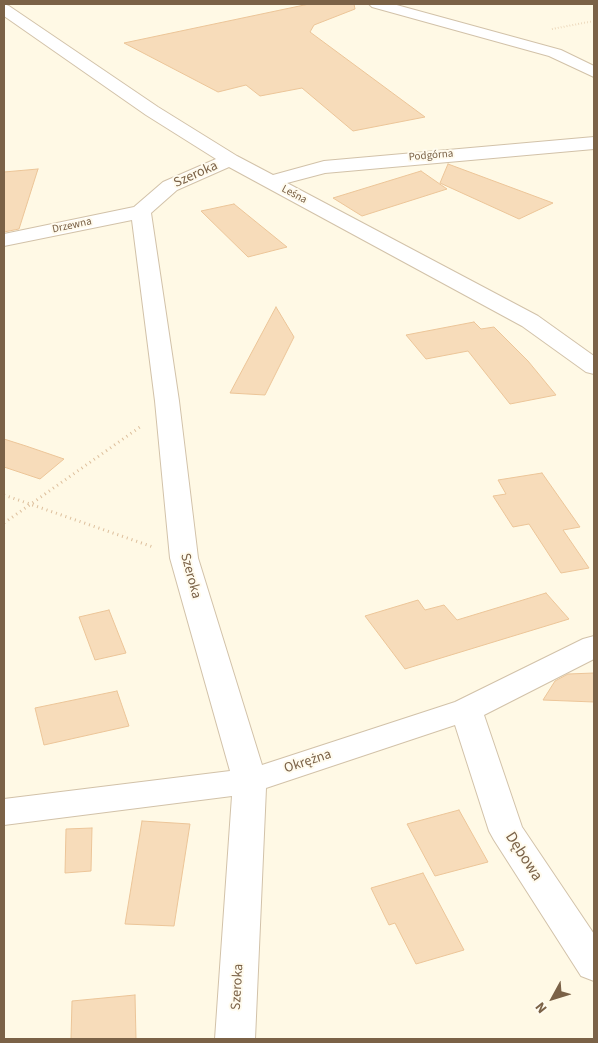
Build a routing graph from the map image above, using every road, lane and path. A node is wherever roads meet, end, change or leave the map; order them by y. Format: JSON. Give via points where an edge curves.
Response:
{"nodes":[{"id":1,"x":377,"y":4,"type":"edge"},
{"id":2,"x":4,"y":9,"type":"edge"},
{"id":3,"x":594,"y":72,"type":"edge"},
{"id":4,"x":594,"y":143,"type":"edge"},
{"id":5,"x":230,"y":160,"type":"junction"},
{"id":6,"x":269,"y":182,"type":"junction"},
{"id":7,"x":141,"y":212,"type":"junction"},
{"id":8,"x":4,"y":240,"type":"edge"},
{"id":9,"x":594,"y":367,"type":"edge"},
{"id":10,"x":167,"y":401,"type":"junction"},
{"id":11,"x":4,"y":496,"type":"edge"},
{"id":12,"x":31,"y":504,"type":"junction"},
{"id":13,"x":4,"y":524,"type":"edge"},
{"id":14,"x":184,"y":558,"type":"junction"},
{"id":15,"x":594,"y":646,"type":"edge"},
{"id":16,"x":466,"y":710,"type":"junction"},
{"id":17,"x":250,"y":782,"type":"junction"},
{"id":18,"x":4,"y":812,"type":"edge"},
{"id":19,"x":594,"y":965,"type":"edge"},
{"id":20,"x":235,"y":1039,"type":"edge"}],
"edges":[{"from":1,"to":3,"type":"street","via":[[555,53]]},
{"from":2,"to":5,"type":"street","name":"Leśna"},
{"from":4,"to":6,"type":"street","name":"Podgórna","via":[[324,167]]},
{"from":5,"to":6,"type":"street","name":"Leśna"},
{"from":5,"to":7,"type":"street","name":"Szeroka","via":[[170,186]]},
{"from":6,"to":9,"type":"street","name":"Leśna","via":[[530,321]]},
{"from":7,"to":8,"type":"street","name":"Drzewna"},
{"from":7,"to":10,"type":"street","name":"Szeroka"},
{"from":10,"to":12,"type":"path","via":[[148,421]]},
{"from":10,"to":14,"type":"street","name":"Szeroka"},
{"from":11,"to":12,"type":"path"},
{"from":12,"to":13,"type":"path"},
{"from":12,"to":14,"type":"path"},
{"from":14,"to":17,"type":"street","name":"Szeroka"},
{"from":15,"to":16,"type":"street","name":"Okrężna"},
{"from":16,"to":17,"type":"street","name":"Okrężna"},
{"from":16,"to":19,"type":"street","name":"Dębowa","via":[[506,831]]},
{"from":17,"to":18,"type":"street","name":"Okrężna"},
{"from":17,"to":20,"type":"street","name":"Szeroka"}]}
